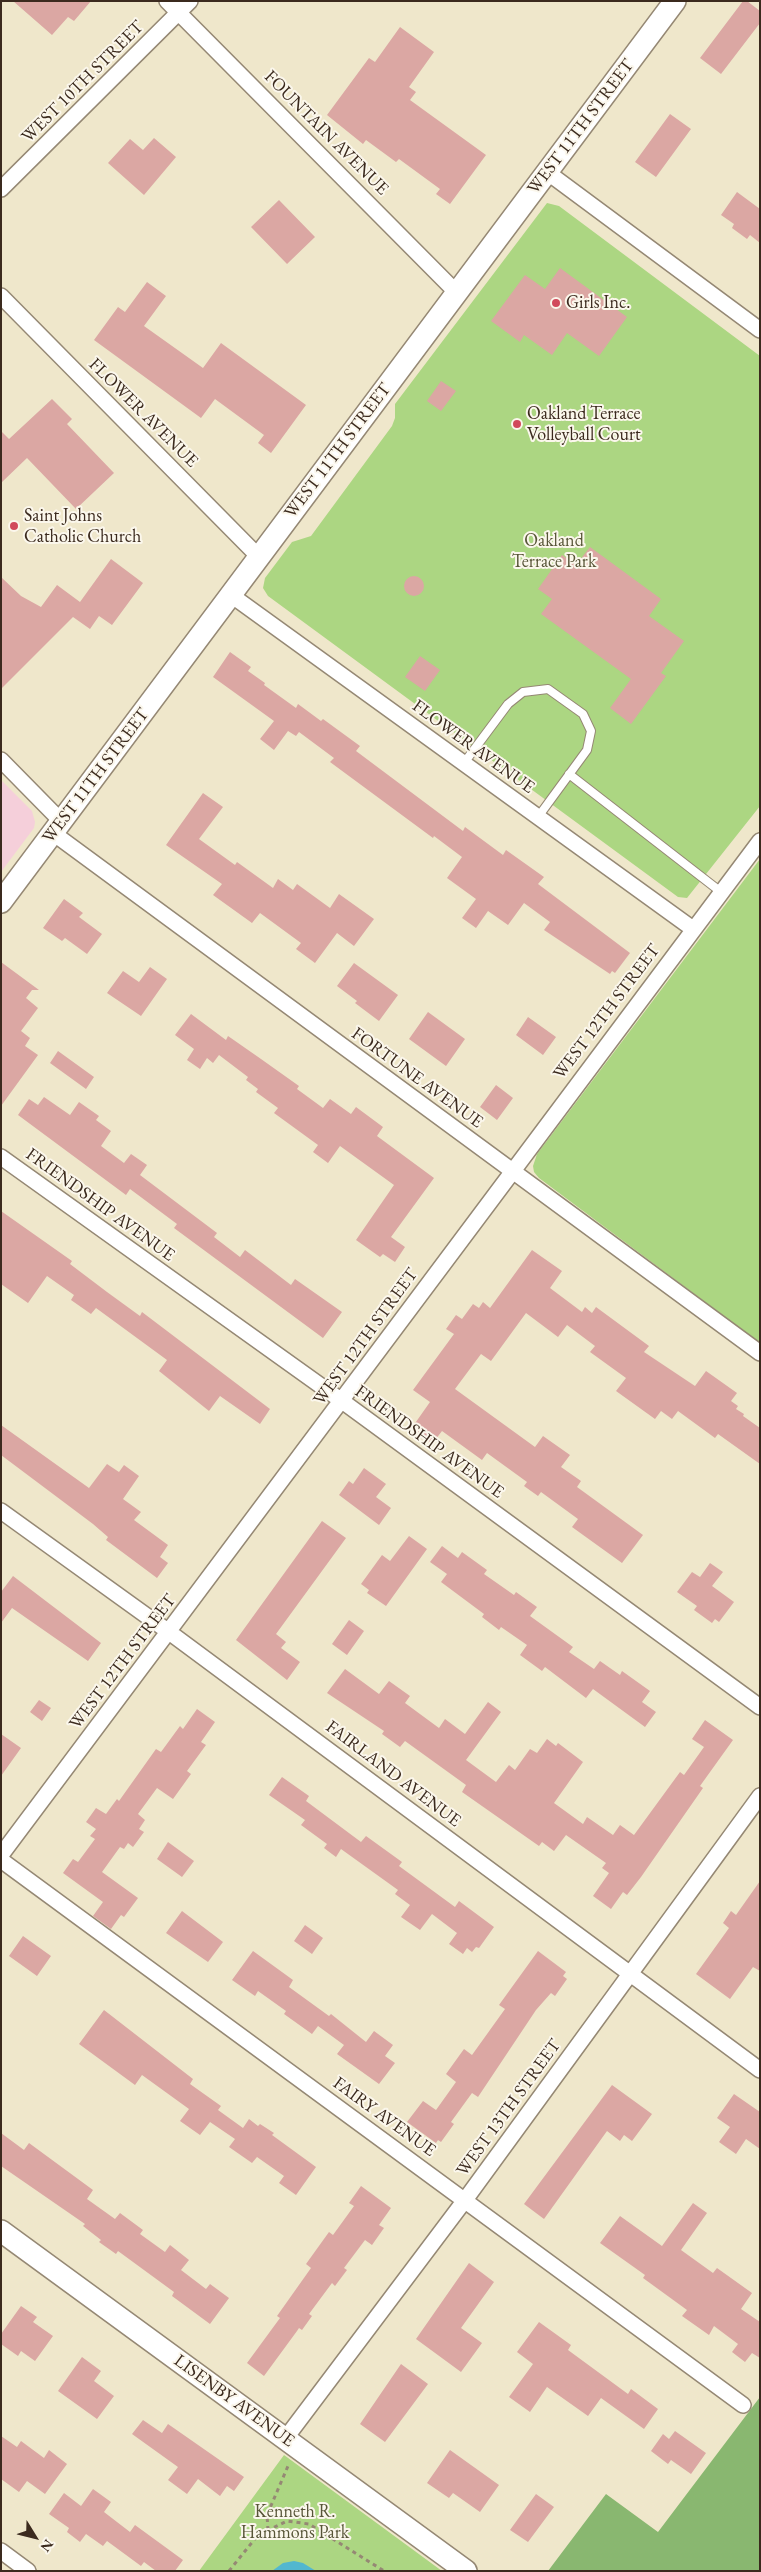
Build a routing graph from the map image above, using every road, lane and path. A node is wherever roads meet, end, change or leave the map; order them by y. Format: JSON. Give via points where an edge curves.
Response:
{"nodes":[{"id":1,"x":167,"y":1,"type":"edge"},
{"id":2,"x":190,"y":1,"type":"edge"},
{"id":3,"x":675,"y":1,"type":"edge"},
{"id":4,"x":179,"y":13,"type":"junction"},
{"id":5,"x":547,"y":172,"type":"junction"},
{"id":6,"x":1,"y":190,"type":"edge"},
{"id":7,"x":457,"y":293,"type":"junction"},
{"id":8,"x":1,"y":296,"type":"edge"},
{"id":9,"x":760,"y":330,"type":"edge"},
{"id":10,"x":259,"y":557,"type":"junction"},
{"id":11,"x":231,"y":595,"type":"junction"},
{"id":12,"x":1,"y":760,"type":"edge"},
{"id":13,"x":464,"y":763,"type":"junction"},
{"id":14,"x":569,"y":774,"type":"junction"},
{"id":15,"x":538,"y":816,"type":"junction"},
{"id":16,"x":57,"y":827,"type":"junction"},
{"id":17,"x":760,"y":841,"type":"edge"},
{"id":18,"x":722,"y":892,"type":"junction"},
{"id":19,"x":1,"y":902,"type":"edge"},
{"id":20,"x":693,"y":929,"type":"junction"},
{"id":21,"x":1,"y":1157,"type":"edge"},
{"id":22,"x":512,"y":1171,"type":"junction"},
{"id":23,"x":760,"y":1353,"type":"edge"},
{"id":24,"x":342,"y":1401,"type":"junction"},
{"id":25,"x":1,"y":1511,"type":"edge"},
{"id":26,"x":169,"y":1632,"type":"junction"},
{"id":27,"x":760,"y":1707,"type":"edge"},
{"id":28,"x":760,"y":1796,"type":"edge"},
{"id":29,"x":1,"y":1855,"type":"edge"},
{"id":30,"x":1,"y":1860,"type":"edge"},
{"id":31,"x":630,"y":1974,"type":"junction"},
{"id":32,"x":760,"y":2070,"type":"edge"},
{"id":33,"x":465,"y":2200,"type":"junction"},
{"id":34,"x":1,"y":2231,"type":"edge"},
{"id":35,"x":743,"y":2404,"type":"dead end"},
{"id":36,"x":285,"y":2439,"type":"junction"},
{"id":37,"x":288,"y":2466,"type":"dead end"},
{"id":38,"x":268,"y":2530,"type":"junction"},
{"id":39,"x":1,"y":2551,"type":"edge"},
{"id":40,"x":28,"y":2571,"type":"edge"},
{"id":41,"x":229,"y":2571,"type":"edge"},
{"id":42,"x":384,"y":2571,"type":"edge"},
{"id":43,"x":466,"y":2571,"type":"edge"}],
"edges":[{"from":1,"to":4,"type":"street","name":"FOUNTAIN AVENUE"},
{"from":2,"to":4,"type":"street","name":"WEST 10TH STREET"},
{"from":3,"to":5,"type":"main road","name":"WEST 11TH STREET"},
{"from":4,"to":6,"type":"street","name":"WEST 10TH STREET"},
{"from":4,"to":7,"type":"street","name":"FOUNTAIN AVENUE"},
{"from":5,"to":7,"type":"main road","name":"WEST 11TH STREET"},
{"from":5,"to":9,"type":"street"},
{"from":7,"to":10,"type":"main road","name":"WEST 11TH STREET"},
{"from":8,"to":10,"type":"street","name":"FLOWER AVENUE"},
{"from":10,"to":11,"type":"main road","name":"WEST 11TH STREET"},
{"from":11,"to":13,"type":"street","name":"FLOWER AVENUE"},
{"from":11,"to":16,"type":"main road","name":"WEST 11TH STREET"},
{"from":12,"to":16,"type":"street","name":"FORTUNE AVENUE"},
{"from":13,"to":14,"type":"lane","via":[[508,704],[523,692],[548,689],[583,714],[591,731],[587,750]]},
{"from":13,"to":15,"type":"street","name":"FLOWER AVENUE"},
{"from":14,"to":15,"type":"lane"},
{"from":14,"to":18,"type":"lane"},
{"from":15,"to":20,"type":"street","name":"FLOWER AVENUE"},
{"from":16,"to":19,"type":"main road","name":"WEST 11TH STREET"},
{"from":16,"to":22,"type":"street","name":"FORTUNE AVENUE"},
{"from":17,"to":18,"type":"street","name":"WEST 12TH STREET"},
{"from":18,"to":20,"type":"street","name":"WEST 12TH STREET"},
{"from":20,"to":22,"type":"street","name":"WEST 12TH STREET"},
{"from":21,"to":24,"type":"street","name":"FRIENDSHIP AVENUE"},
{"from":22,"to":23,"type":"street","name":"FORTUNE AVENUE"},
{"from":22,"to":24,"type":"street","name":"WEST 12TH STREET"},
{"from":24,"to":26,"type":"street","name":"WEST 12TH STREET"},
{"from":24,"to":27,"type":"street","name":"FRIENDSHIP AVENUE"},
{"from":25,"to":26,"type":"street","name":"FAIRLAND AVENUE"},
{"from":26,"to":29,"type":"street","name":"WEST 12TH STREET"},
{"from":26,"to":31,"type":"street","name":"FAIRLAND AVENUE"},
{"from":28,"to":31,"type":"street","name":"WEST 13TH STREET"},
{"from":30,"to":33,"type":"street","name":"FAIRY AVENUE"},
{"from":31,"to":32,"type":"street","name":"FAIRLAND AVENUE"},
{"from":31,"to":33,"type":"street","name":"WEST 13TH STREET"},
{"from":33,"to":35,"type":"street","name":"FAIRY AVENUE"},
{"from":33,"to":36,"type":"street","name":"WEST 13TH STREET"},
{"from":34,"to":36,"type":"main road","name":"LISENBY AVENUE"},
{"from":36,"to":43,"type":"main road","name":"LISENBY AVENUE"},
{"from":37,"to":38,"type":"path","via":[[268,2515]]},
{"from":38,"to":41,"type":"path","via":[[246,2547]]},
{"from":38,"to":42,"type":"path","via":[[287,2521],[309,2524]]},
{"from":39,"to":40,"type":"street"}]}
